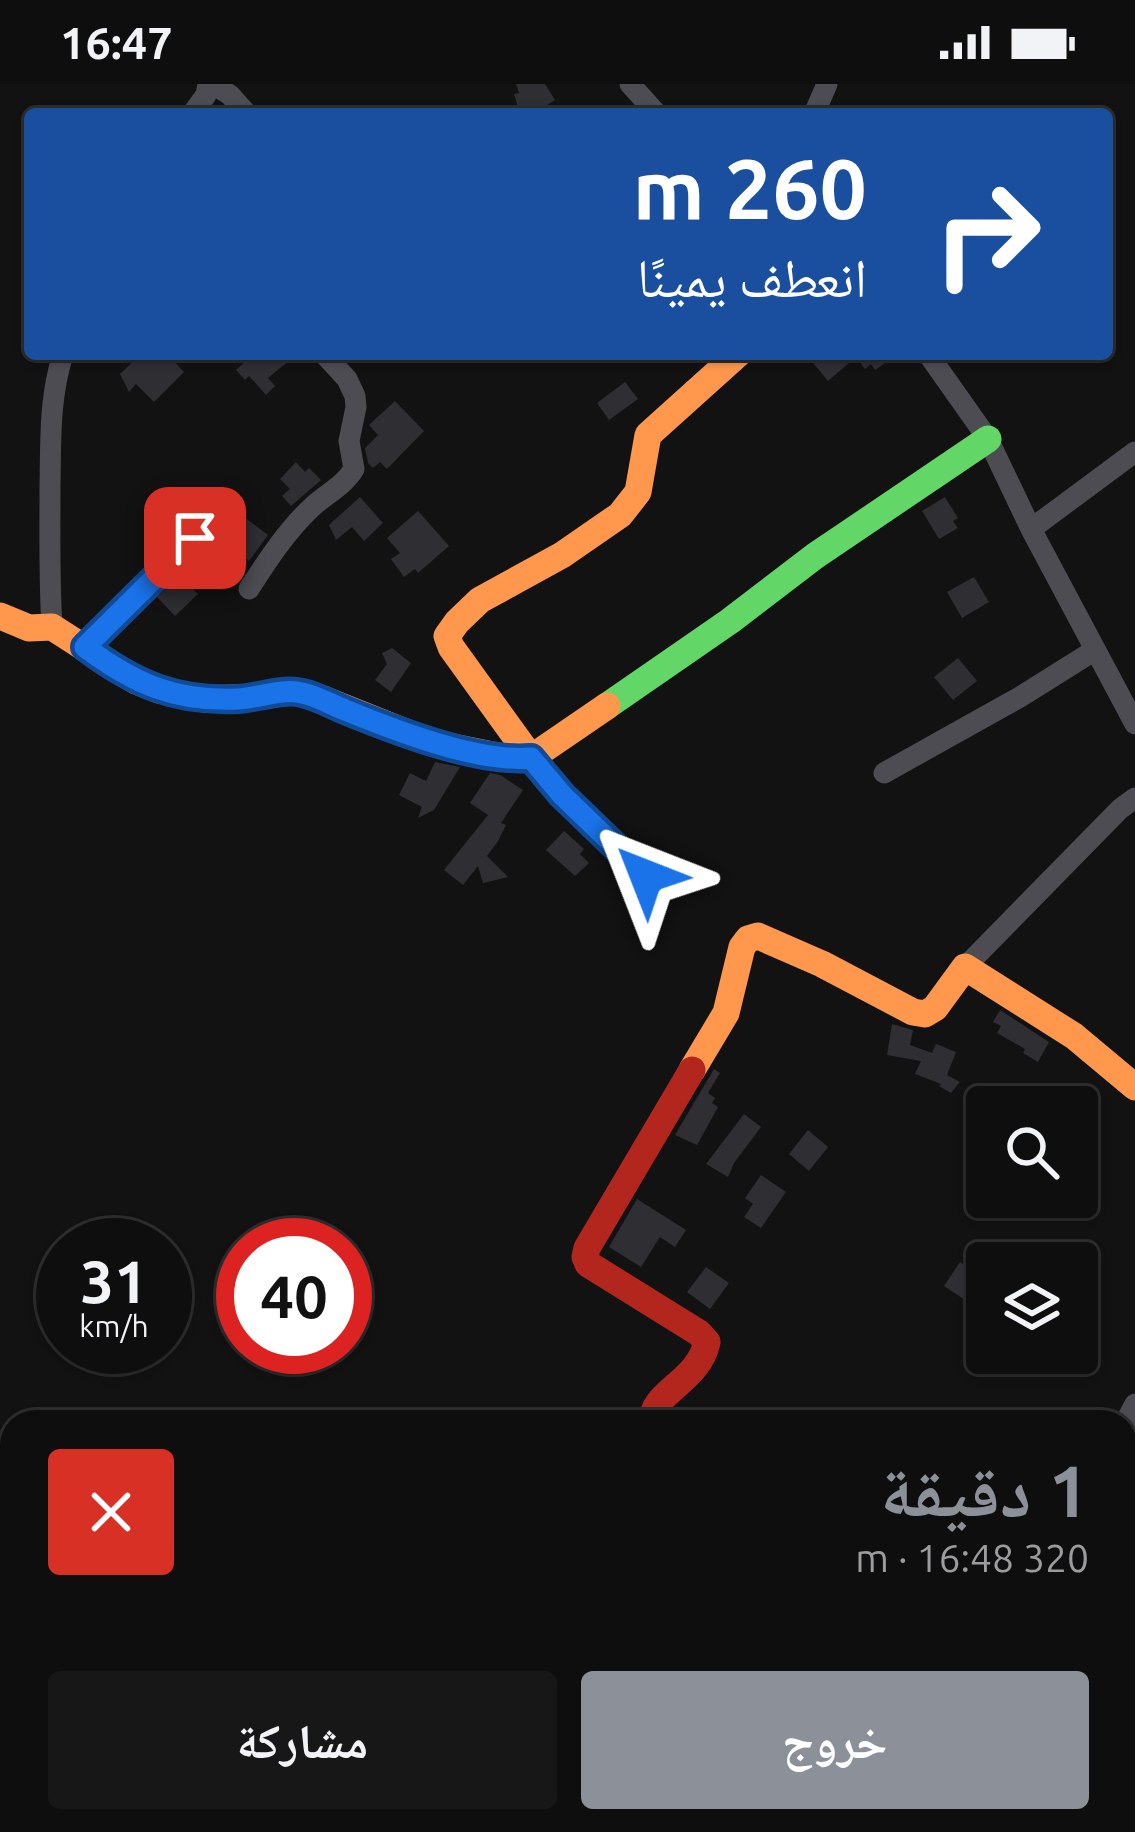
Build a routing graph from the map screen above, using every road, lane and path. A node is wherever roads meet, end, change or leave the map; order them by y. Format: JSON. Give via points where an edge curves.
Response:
{"nodes":[{"id":1,"x":211,"y":84,"type":"edge"},
{"id":2,"x":630,"y":84,"type":"edge"},
{"id":3,"x":242,"y":108,"type":"edge"},
{"id":4,"x":652,"y":108,"type":"edge"},
{"id":5,"x":61,"y":360,"type":"edge"},
{"id":6,"x":329,"y":360,"type":"edge"},
{"id":7,"x":731,"y":360,"type":"edge"},
{"id":8,"x":932,"y":360,"type":"edge"},
{"id":9,"x":988,"y":439,"type":"junction"},
{"id":10,"x":1135,"y":452,"type":"edge"},
{"id":11,"x":220,"y":515,"type":"dead end"},
{"id":12,"x":1031,"y":529,"type":"junction"},
{"id":13,"x":249,"y":589,"type":"dead end"},
{"id":14,"x":0,"y":616,"type":"edge"},
{"id":15,"x":52,"y":627,"type":"junction"},
{"id":16,"x":85,"y":647,"type":"junction"},
{"id":17,"x":1095,"y":650,"type":"junction"},
{"id":18,"x":1135,"y":724,"type":"edge"},
{"id":19,"x":531,"y":758,"type":"junction"},
{"id":20,"x":884,"y":773,"type":"dead end"},
{"id":21,"x":1135,"y":798,"type":"edge"},
{"id":22,"x":646,"y":876,"type":"dead end"},
{"id":23,"x":965,"y":968,"type":"junction"},
{"id":24,"x":1135,"y":1087,"type":"edge"},
{"id":25,"x":652,"y":1410,"type":"edge"}],
"edges":[{"from":1,"to":3,"type":"street"},
{"from":2,"to":4,"type":"street"},
{"from":5,"to":15,"type":"street","via":[[49,431]]},
{"from":6,"to":13,"type":"street","via":[[355,396],[354,469],[310,508]]},
{"from":7,"to":19,"type":"street","via":[[648,435],[628,507],[554,560],[486,593],[449,632],[451,647]]},
{"from":8,"to":9,"type":"street"},
{"from":9,"to":12,"type":"street"},
{"from":9,"to":19,"type":"street"},
{"from":10,"to":12,"type":"street"},
{"from":11,"to":16,"type":"street"},
{"from":12,"to":17,"type":"street"},
{"from":14,"to":15,"type":"street"},
{"from":15,"to":16,"type":"street"},
{"from":16,"to":19,"type":"street","via":[[159,691],[209,699],[295,691],[433,743]]},
{"from":17,"to":18,"type":"street"},
{"from":17,"to":20,"type":"street"},
{"from":19,"to":22,"type":"street"},
{"from":21,"to":23,"type":"street"},
{"from":23,"to":24,"type":"street","via":[[1074,1036]]},
{"from":23,"to":25,"type":"street","via":[[925,1014],[758,936],[742,947],[726,1013],[585,1257],[707,1342],[699,1366]]}]}
